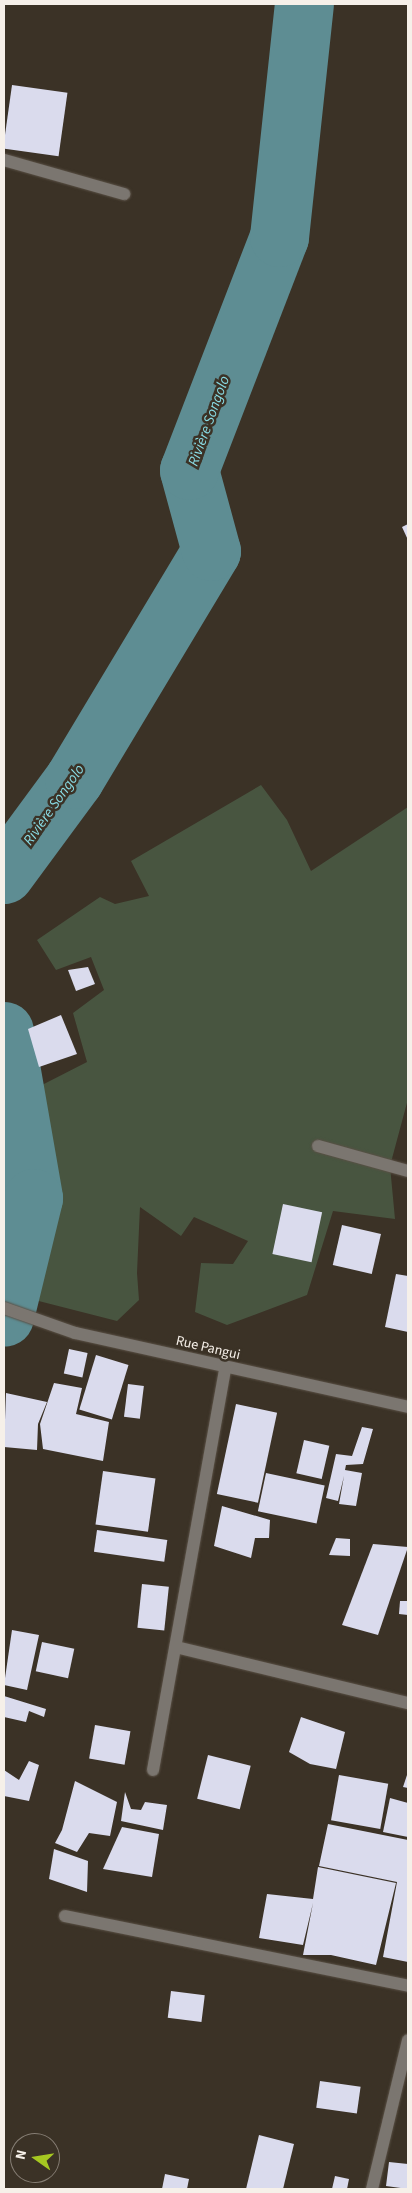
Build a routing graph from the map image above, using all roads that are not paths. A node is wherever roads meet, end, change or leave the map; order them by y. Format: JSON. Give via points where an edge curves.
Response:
{"nodes":[{"id":1,"x":4,"y":160,"type":"edge"},
{"id":2,"x":124,"y":194,"type":"dead end"},
{"id":3,"x":318,"y":1146,"type":"dead end"},
{"id":4,"x":408,"y":1171,"type":"edge"},
{"id":5,"x":4,"y":1308,"type":"edge"},
{"id":6,"x":226,"y":1368,"type":"junction"},
{"id":7,"x":408,"y":1407,"type":"edge"},
{"id":8,"x":176,"y":1647,"type":"junction"},
{"id":9,"x":408,"y":1703,"type":"edge"},
{"id":10,"x":153,"y":1770,"type":"dead end"},
{"id":11,"x":65,"y":1916,"type":"dead end"},
{"id":12,"x":408,"y":1986,"type":"edge"},
{"id":13,"x":408,"y":2040,"type":"edge"},
{"id":14,"x":372,"y":2189,"type":"edge"}],
"edges":[{"from":1,"to":2,"type":"street"},
{"from":3,"to":4,"type":"street"},
{"from":5,"to":6,"type":"street","name":"Rue Pangui","via":[[74,1333]]},
{"from":6,"to":7,"type":"street","name":"Rue Pangui"},
{"from":6,"to":8,"type":"street"},
{"from":8,"to":9,"type":"street"},
{"from":8,"to":10,"type":"street"},
{"from":11,"to":12,"type":"street"},
{"from":13,"to":14,"type":"street"}]}
